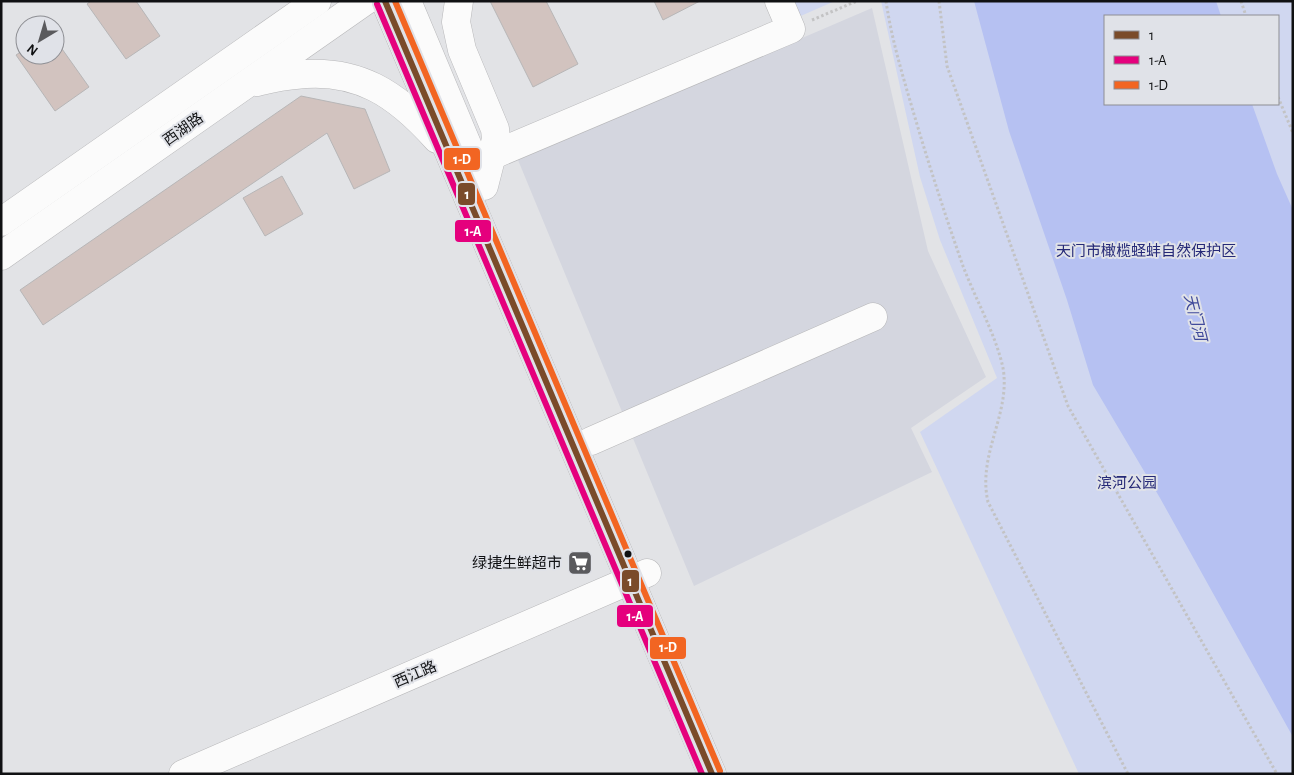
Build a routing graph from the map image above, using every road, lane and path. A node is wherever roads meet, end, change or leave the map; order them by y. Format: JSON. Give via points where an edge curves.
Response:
{"nodes":[{"id":1,"x":317,"y":1,"type":"edge"},
{"id":2,"x":365,"y":1,"type":"edge"},
{"id":3,"x":385,"y":1,"type":"edge"},
{"id":4,"x":407,"y":1,"type":"edge"},
{"id":5,"x":459,"y":1,"type":"edge"},
{"id":6,"x":779,"y":1,"type":"edge"},
{"id":7,"x":857,"y":1,"type":"edge"},
{"id":8,"x":886,"y":1,"type":"edge"},
{"id":9,"x":939,"y":1,"type":"edge"},
{"id":10,"x":1241,"y":1,"type":"edge"},
{"id":11,"x":1246,"y":15,"type":"edge"},
{"id":12,"x":791,"y":29,"type":"junction"},
{"id":13,"x":248,"y":83,"type":"junction"},
{"id":14,"x":1279,"y":99,"type":"edge"},
{"id":15,"x":1293,"y":133,"type":"edge"},
{"id":16,"x":450,"y":154,"type":"junction"},
{"id":17,"x":493,"y":154,"type":"junction"},
{"id":18,"x":484,"y":186,"type":"junction"},
{"id":19,"x":1,"y":222,"type":"edge"},
{"id":20,"x":1,"y":256,"type":"edge"},
{"id":21,"x":873,"y":318,"type":"dead end"},
{"id":22,"x":591,"y":441,"type":"junction"},
{"id":23,"x":639,"y":577,"type":"junction"},
{"id":24,"x":184,"y":774,"type":"edge"},
{"id":25,"x":712,"y":774,"type":"edge"},
{"id":26,"x":730,"y":774,"type":"edge"},
{"id":27,"x":1128,"y":774,"type":"edge"},
{"id":28,"x":1277,"y":774,"type":"edge"}],
"edges":[{"from":1,"to":19,"type":"main road","name":"西湖路"},
{"from":2,"to":13,"type":"main road","name":"西湖路"},
{"from":3,"to":16,"type":"main road"},
{"from":4,"to":18,"type":"main road"},
{"from":5,"to":17,"type":"main road","via":[[456,22],[462,50],[496,128]]},
{"from":6,"to":12,"type":"main road"},
{"from":7,"to":12,"type":"path"},
{"from":8,"to":27,"type":"path","via":[[891,34],[926,156],[964,269],[1002,367],[1003,400],[985,469],[988,502]]},
{"from":9,"to":28,"type":"path","via":[[947,66],[1068,406]]},
{"from":10,"to":11,"type":"path"},
{"from":12,"to":17,"type":"main road"},
{"from":13,"to":16,"type":"main road","via":[[296,74],[354,78],[392,96],[408,108]]},
{"from":13,"to":20,"type":"main road","name":"西湖路"},
{"from":14,"to":15,"type":"path"},
{"from":16,"to":23,"type":"main road"},
{"from":17,"to":18,"type":"main road"},
{"from":18,"to":22,"type":"main road"},
{"from":21,"to":22,"type":"main road"},
{"from":22,"to":23,"type":"main road"},
{"from":23,"to":24,"type":"main road","name":"西江路"},
{"from":23,"to":25,"type":"main road"},
{"from":23,"to":26,"type":"main road"}]}
